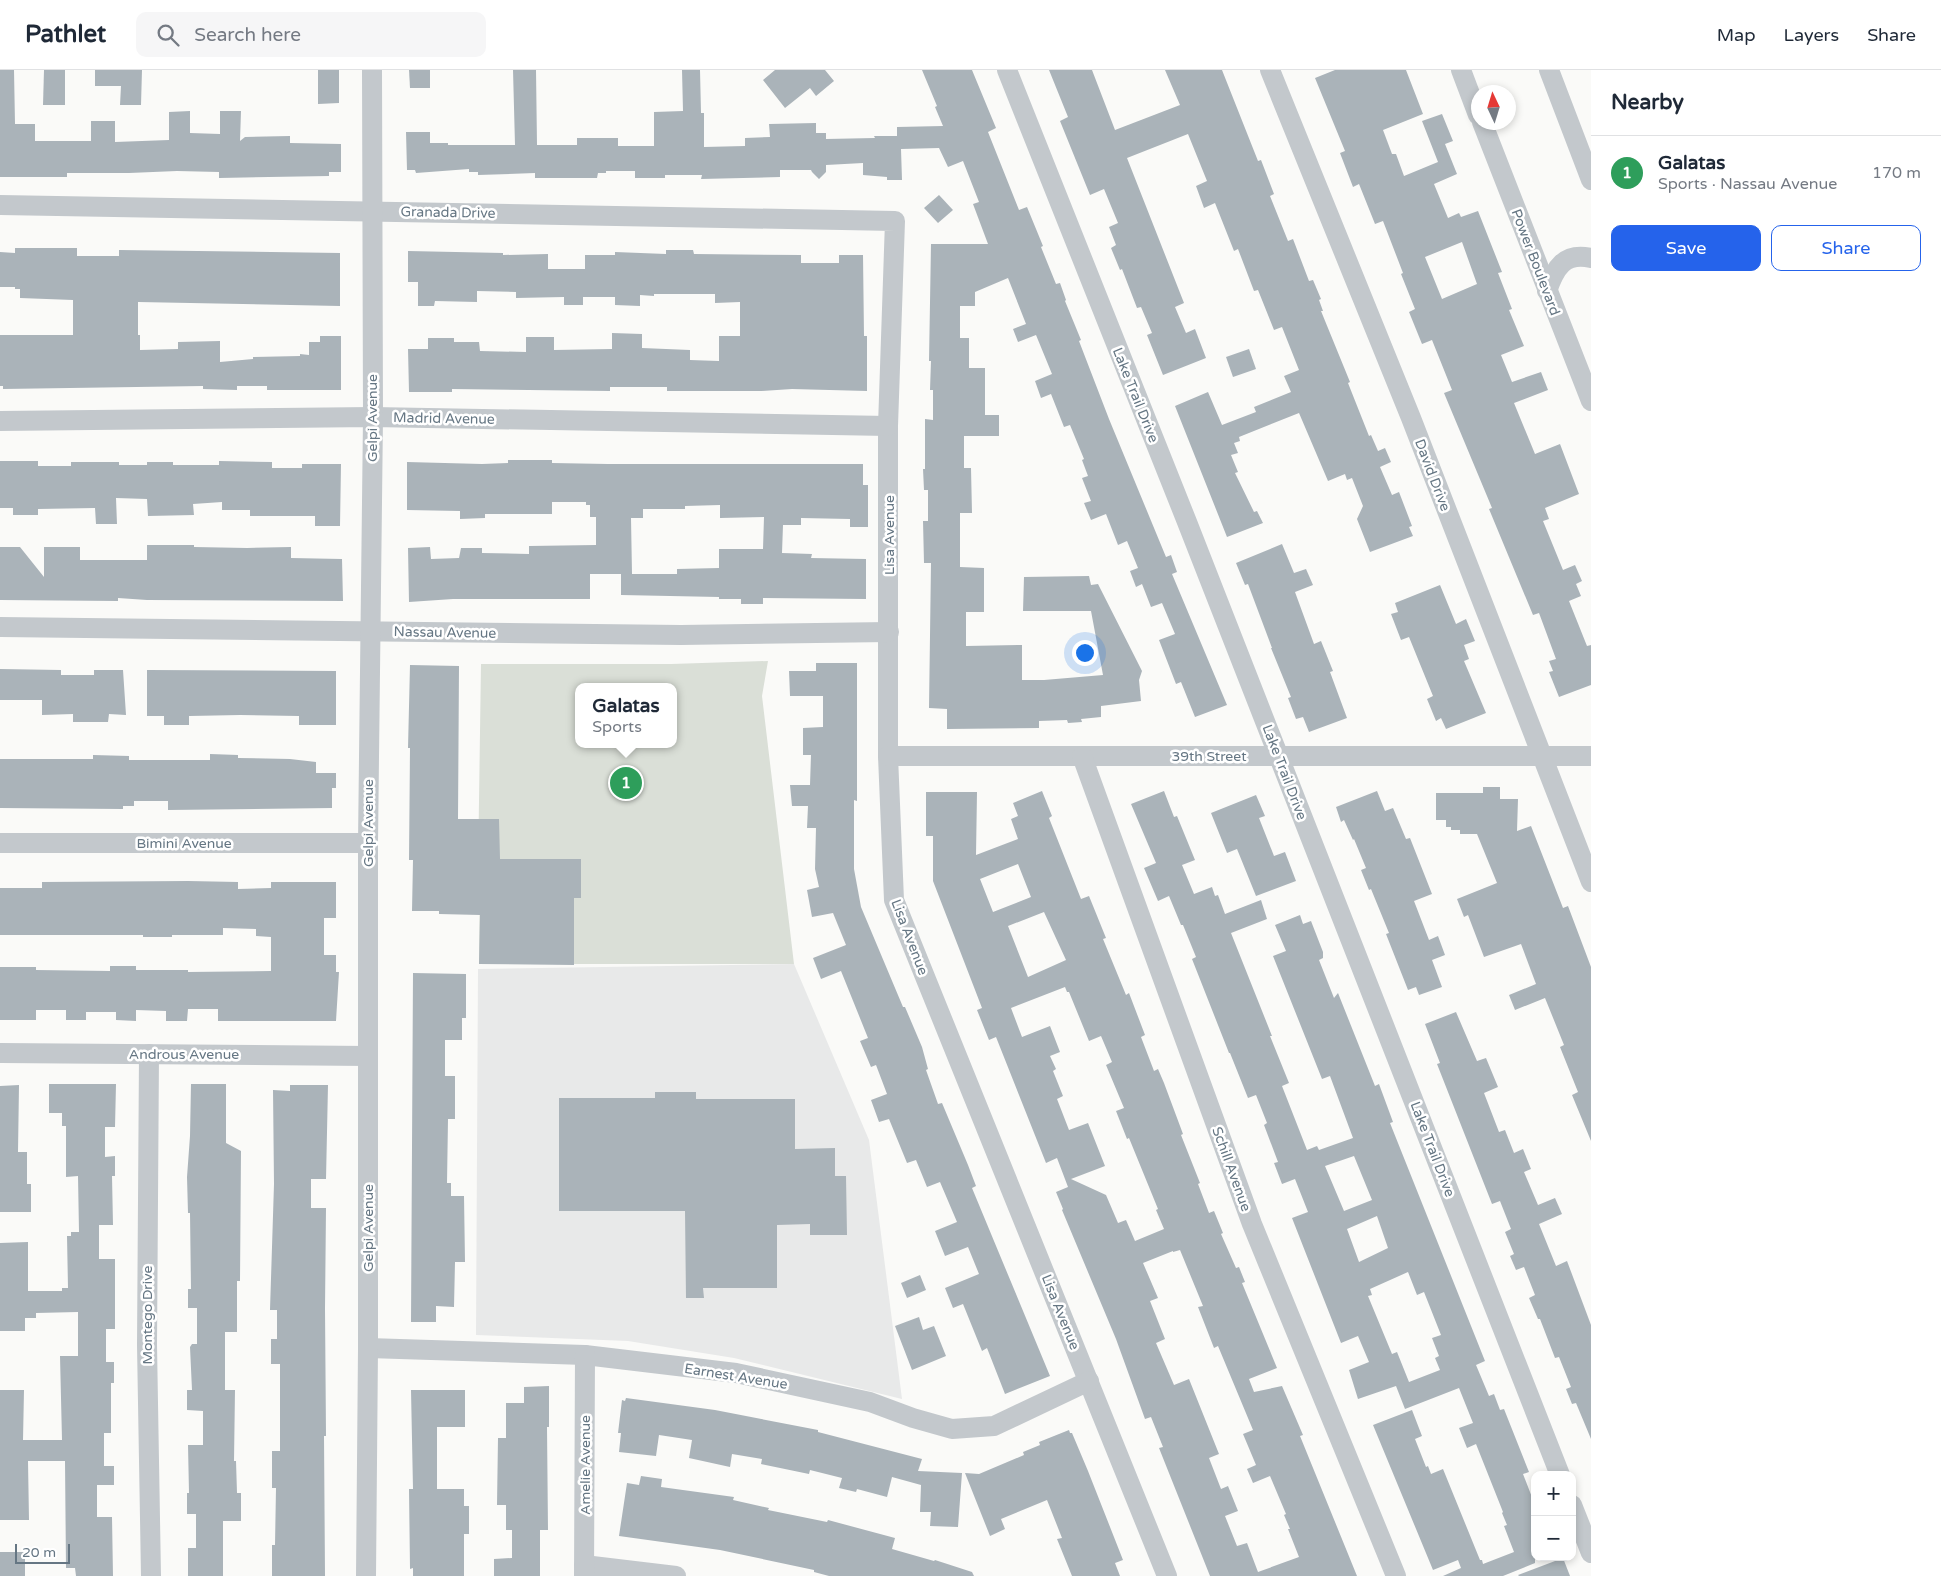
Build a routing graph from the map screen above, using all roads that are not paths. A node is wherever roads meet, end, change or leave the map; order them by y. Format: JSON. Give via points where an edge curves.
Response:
{"nodes":[{"id":1,"x":372,"y":70,"type":"edge"},
{"id":2,"x":1007,"y":70,"type":"edge"},
{"id":3,"x":1270,"y":70,"type":"edge"},
{"id":4,"x":1461,"y":70,"type":"edge"},
{"id":5,"x":1549,"y":70,"type":"edge"},
{"id":6,"x":1471,"y":96,"type":"edge"},
{"id":7,"x":1485,"y":130,"type":"edge"},
{"id":8,"x":1591,"y":180,"type":"edge"},
{"id":9,"x":0,"y":205,"type":"edge"},
{"id":10,"x":372,"y":211,"type":"junction"},
{"id":11,"x":895,"y":221,"type":"joint"},
{"id":12,"x":1591,"y":258,"type":"edge"},
{"id":13,"x":1547,"y":291,"type":"junction"},
{"id":14,"x":1591,"y":401,"type":"edge"},
{"id":15,"x":372,"y":417,"type":"junction"},
{"id":16,"x":0,"y":421,"type":"edge"},
{"id":17,"x":888,"y":426,"type":"junction"},
{"id":18,"x":0,"y":627,"type":"edge"},
{"id":19,"x":369,"y":631,"type":"junction"},
{"id":20,"x":889,"y":632,"type":"junction"},
{"id":21,"x":888,"y":756,"type":"junction"},
{"id":22,"x":1082,"y":756,"type":"junction"},
{"id":23,"x":1279,"y":756,"type":"junction"},
{"id":24,"x":1541,"y":756,"type":"junction"},
{"id":25,"x":1591,"y":756,"type":"edge"},
{"id":26,"x":0,"y":843,"type":"edge"},
{"id":27,"x":368,"y":843,"type":"junction"},
{"id":28,"x":1591,"y":882,"type":"edge"},
{"id":29,"x":0,"y":1053,"type":"edge"},
{"id":30,"x":149,"y":1054,"type":"junction"},
{"id":31,"x":368,"y":1056,"type":"junction"},
{"id":32,"x":368,"y":1348,"type":"junction"},
{"id":33,"x":586,"y":1355,"type":"junction"},
{"id":34,"x":1089,"y":1381,"type":"junction"},
{"id":35,"x":1558,"y":1471,"type":"edge"},
{"id":36,"x":1576,"y":1516,"type":"edge"},
{"id":37,"x":1591,"y":1553,"type":"edge"},
{"id":38,"x":584,"y":1570,"type":"edge"},
{"id":39,"x":151,"y":1576,"type":"edge"},
{"id":40,"x":366,"y":1576,"type":"edge"},
{"id":41,"x":676,"y":1576,"type":"edge"},
{"id":42,"x":1167,"y":1576,"type":"edge"},
{"id":43,"x":1396,"y":1576,"type":"edge"}],
"edges":[{"from":1,"to":10,"type":"street","name":"Gelpi Avenue"},
{"from":2,"to":23,"type":"street","name":"Lake Trail Drive"},
{"from":3,"to":24,"type":"street","name":"David Drive","via":[[1411,418]]},
{"from":4,"to":6,"type":"street"},
{"from":5,"to":8,"type":"street"},
{"from":7,"to":13,"type":"street","name":"Power Boulevard"},
{"from":9,"to":10,"type":"street","name":"Granada Drive"},
{"from":10,"to":11,"type":"street","name":"Granada Drive"},
{"from":10,"to":15,"type":"street","name":"Gelpi Avenue"},
{"from":11,"to":17,"type":"street","name":"Lisa Avenue"},
{"from":12,"to":13,"type":"street","via":[[1571,257],[1561,263]]},
{"from":13,"to":14,"type":"street","name":"Power Boulevard"},
{"from":15,"to":16,"type":"street","name":"Madrid Avenue"},
{"from":15,"to":17,"type":"street","name":"Madrid Avenue"},
{"from":15,"to":19,"type":"street","name":"Gelpi Avenue"},
{"from":17,"to":20,"type":"street","name":"Lisa Avenue"},
{"from":18,"to":19,"type":"street","name":"Nassau Avenue"},
{"from":19,"to":20,"type":"street","name":"Nassau Avenue","via":[[681,635]]},
{"from":19,"to":27,"type":"street","name":"Gelpi Avenue"},
{"from":20,"to":21,"type":"street","name":"Lisa Avenue"},
{"from":21,"to":22,"type":"street","name":"39th Street"},
{"from":21,"to":34,"type":"street","name":"Lisa Avenue","via":[[894,900]]},
{"from":22,"to":23,"type":"street","name":"39th Street"},
{"from":22,"to":43,"type":"street","name":"Schill Avenue","via":[[1252,1224]]},
{"from":23,"to":24,"type":"street","name":"39th Street"},
{"from":23,"to":35,"type":"street","name":"Lake Trail Drive"},
{"from":24,"to":25,"type":"street","name":"39th Street"},
{"from":24,"to":28,"type":"street","name":"David Drive"},
{"from":26,"to":27,"type":"street","name":"Bimini Avenue"},
{"from":27,"to":31,"type":"street","name":"Gelpi Avenue"},
{"from":29,"to":30,"type":"street","name":"Androus Avenue"},
{"from":30,"to":31,"type":"street","name":"Androus Avenue"},
{"from":30,"to":39,"type":"street","name":"Montego Drive","via":[[147,1345]]},
{"from":31,"to":32,"type":"street","name":"Gelpi Avenue"},
{"from":32,"to":33,"type":"street","name":"Earnest Avenue"},
{"from":32,"to":40,"type":"street","name":"Gelpi Avenue"},
{"from":33,"to":34,"type":"street","name":"Earnest Avenue","via":[[736,1373],[870,1402],[952,1430],[994,1426]]},
{"from":33,"to":38,"type":"street","name":"Amelie Avenue"},
{"from":34,"to":42,"type":"street","name":"Lisa Avenue"},
{"from":36,"to":37,"type":"street"},
{"from":38,"to":41,"type":"street"}]}
